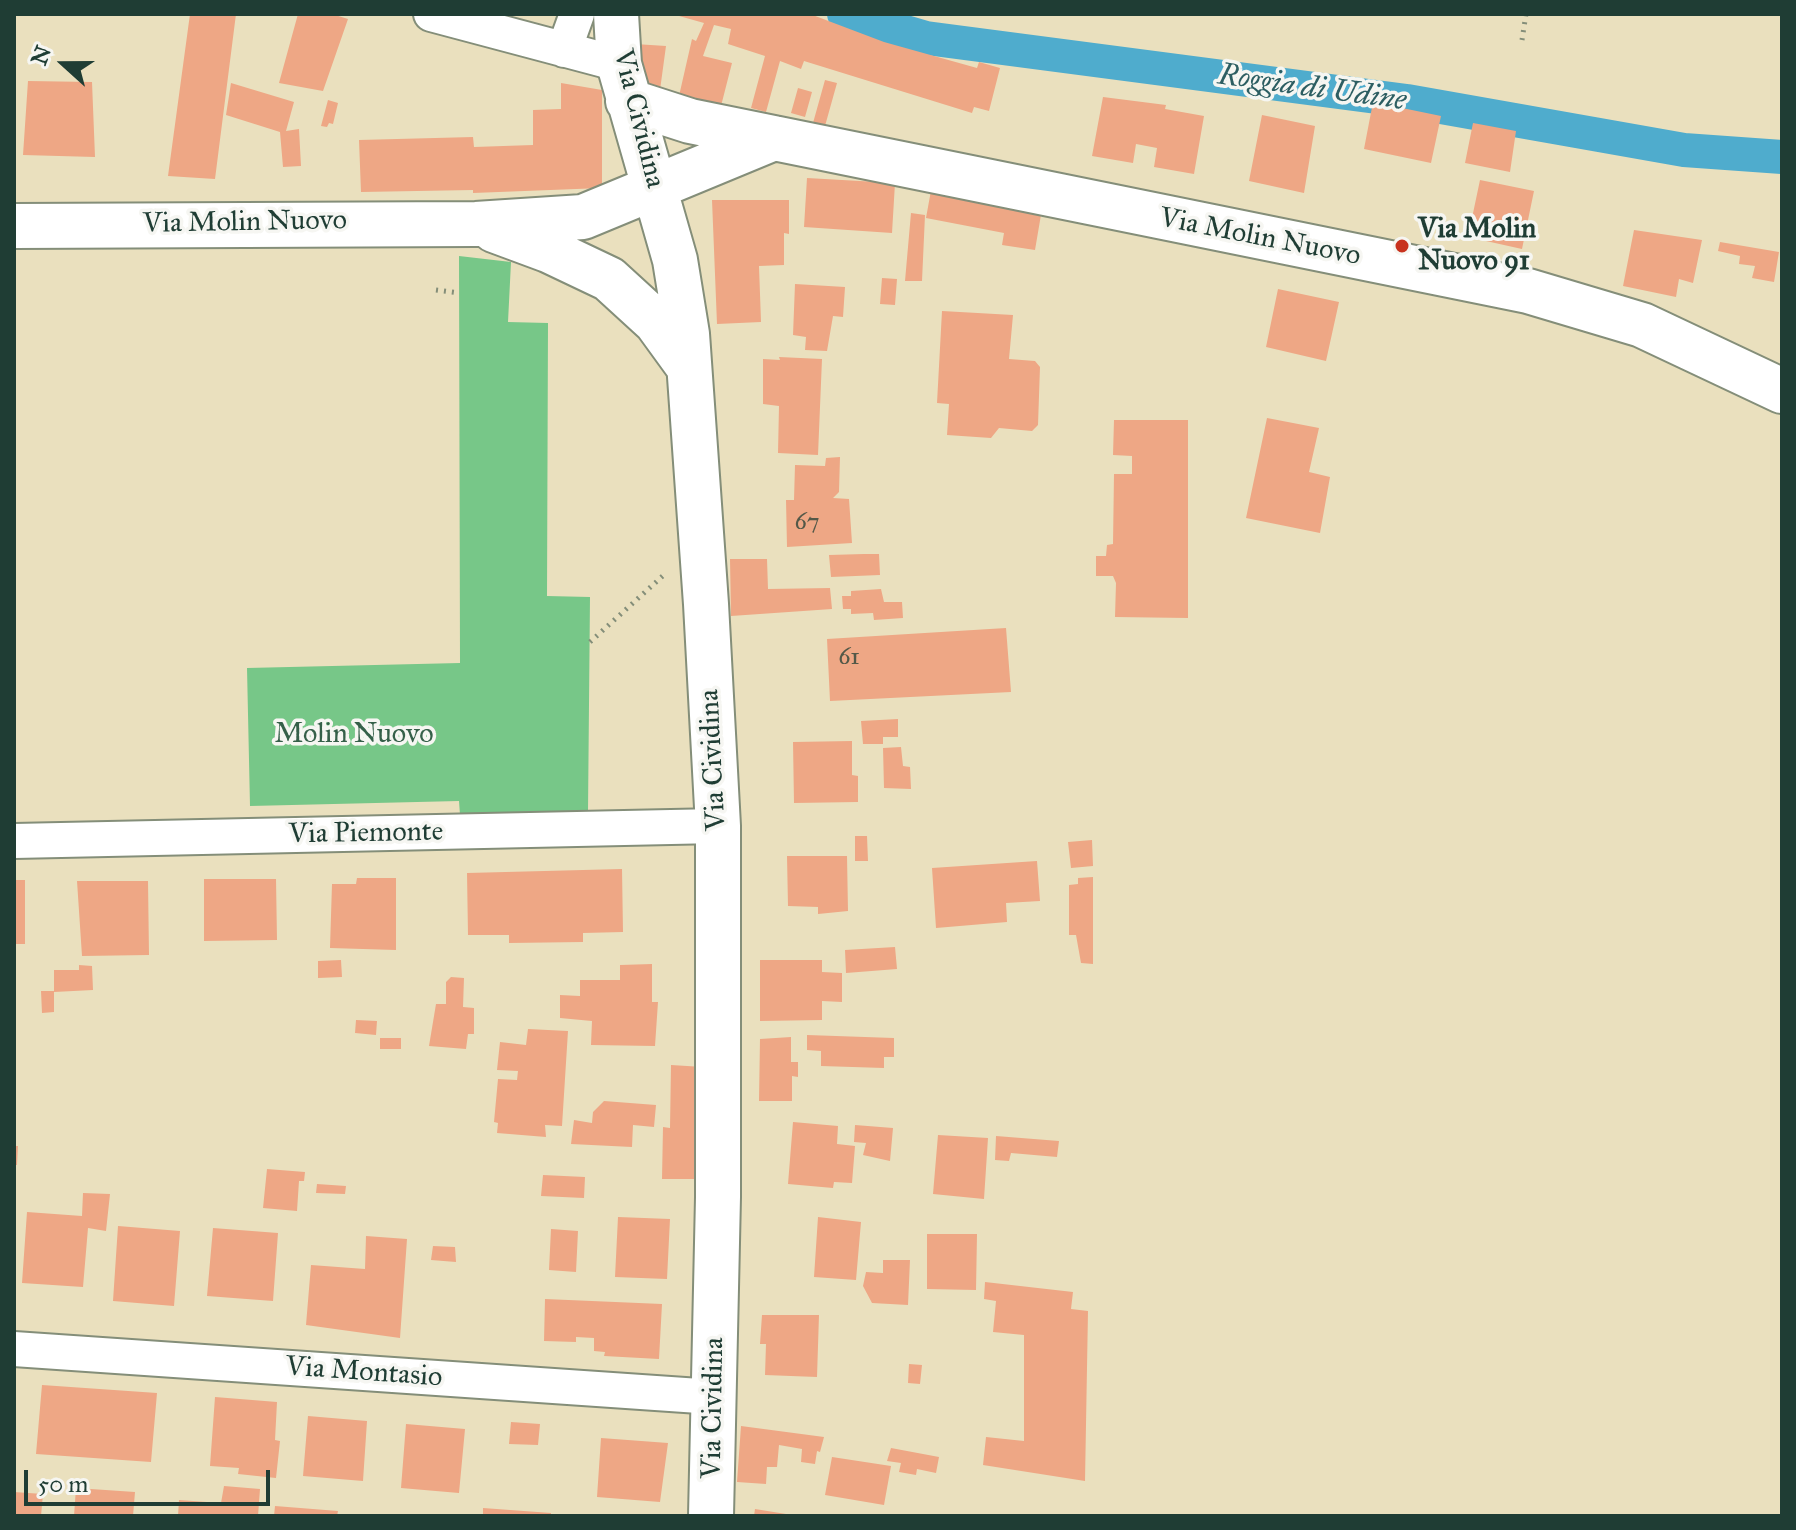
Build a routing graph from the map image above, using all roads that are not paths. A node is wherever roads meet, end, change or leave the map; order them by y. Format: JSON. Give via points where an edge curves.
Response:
{"nodes":[{"id":1,"x":431,"y":14,"type":"edge"},
{"id":2,"x":577,"y":14,"type":"edge"},
{"id":3,"x":616,"y":14,"type":"edge"},
{"id":4,"x":564,"y":50,"type":"junction"},
{"id":5,"x":624,"y":82,"type":"junction"},
{"id":6,"x":774,"y":138,"type":"junction"},
{"id":7,"x":655,"y":189,"type":"junction"},
{"id":8,"x":476,"y":224,"type":"junction"},
{"id":9,"x":14,"y":226,"type":"edge"},
{"id":10,"x":690,"y":368,"type":"junction"},
{"id":11,"x":1781,"y":389,"type":"edge"},
{"id":12,"x":718,"y":826,"type":"junction"},
{"id":13,"x":14,"y":841,"type":"edge"},
{"id":14,"x":14,"y":1349,"type":"edge"},
{"id":15,"x":714,"y":1397,"type":"junction"},
{"id":16,"x":711,"y":1516,"type":"edge"}],
"edges":[{"from":1,"to":4,"type":"street"},
{"from":2,"to":4,"type":"street","name":"Via Cividina"},
{"from":3,"to":5,"type":"street","name":"Via Cividina"},
{"from":4,"to":5,"type":"street"},
{"from":5,"to":6,"type":"street","name":"Via Molin Nuovo","via":[[690,121]]},
{"from":5,"to":7,"type":"street","name":"Via Cividina"},
{"from":6,"to":7,"type":"street","name":"Via Molin Nuovo"},
{"from":6,"to":11,"type":"street","name":"Via Molin Nuovo","via":[[1528,291],[1642,325]]},
{"from":7,"to":8,"type":"street","name":"Via Molin Nuovo","via":[[583,217]]},
{"from":7,"to":10,"type":"street","name":"Via Cividina","via":[[675,260]]},
{"from":8,"to":9,"type":"street","name":"Via Molin Nuovo"},
{"from":8,"to":10,"type":"street","name":"Via Molin Nuovo","via":[[609,279],[656,322]]},
{"from":10,"to":12,"type":"street","name":"Via Cividina"},
{"from":12,"to":13,"type":"street","name":"Via Piemonte"},
{"from":12,"to":15,"type":"street","name":"Via Cividina"},
{"from":14,"to":15,"type":"street","name":"Via Montasio"},
{"from":15,"to":16,"type":"street","name":"Via Cividina"}]}
